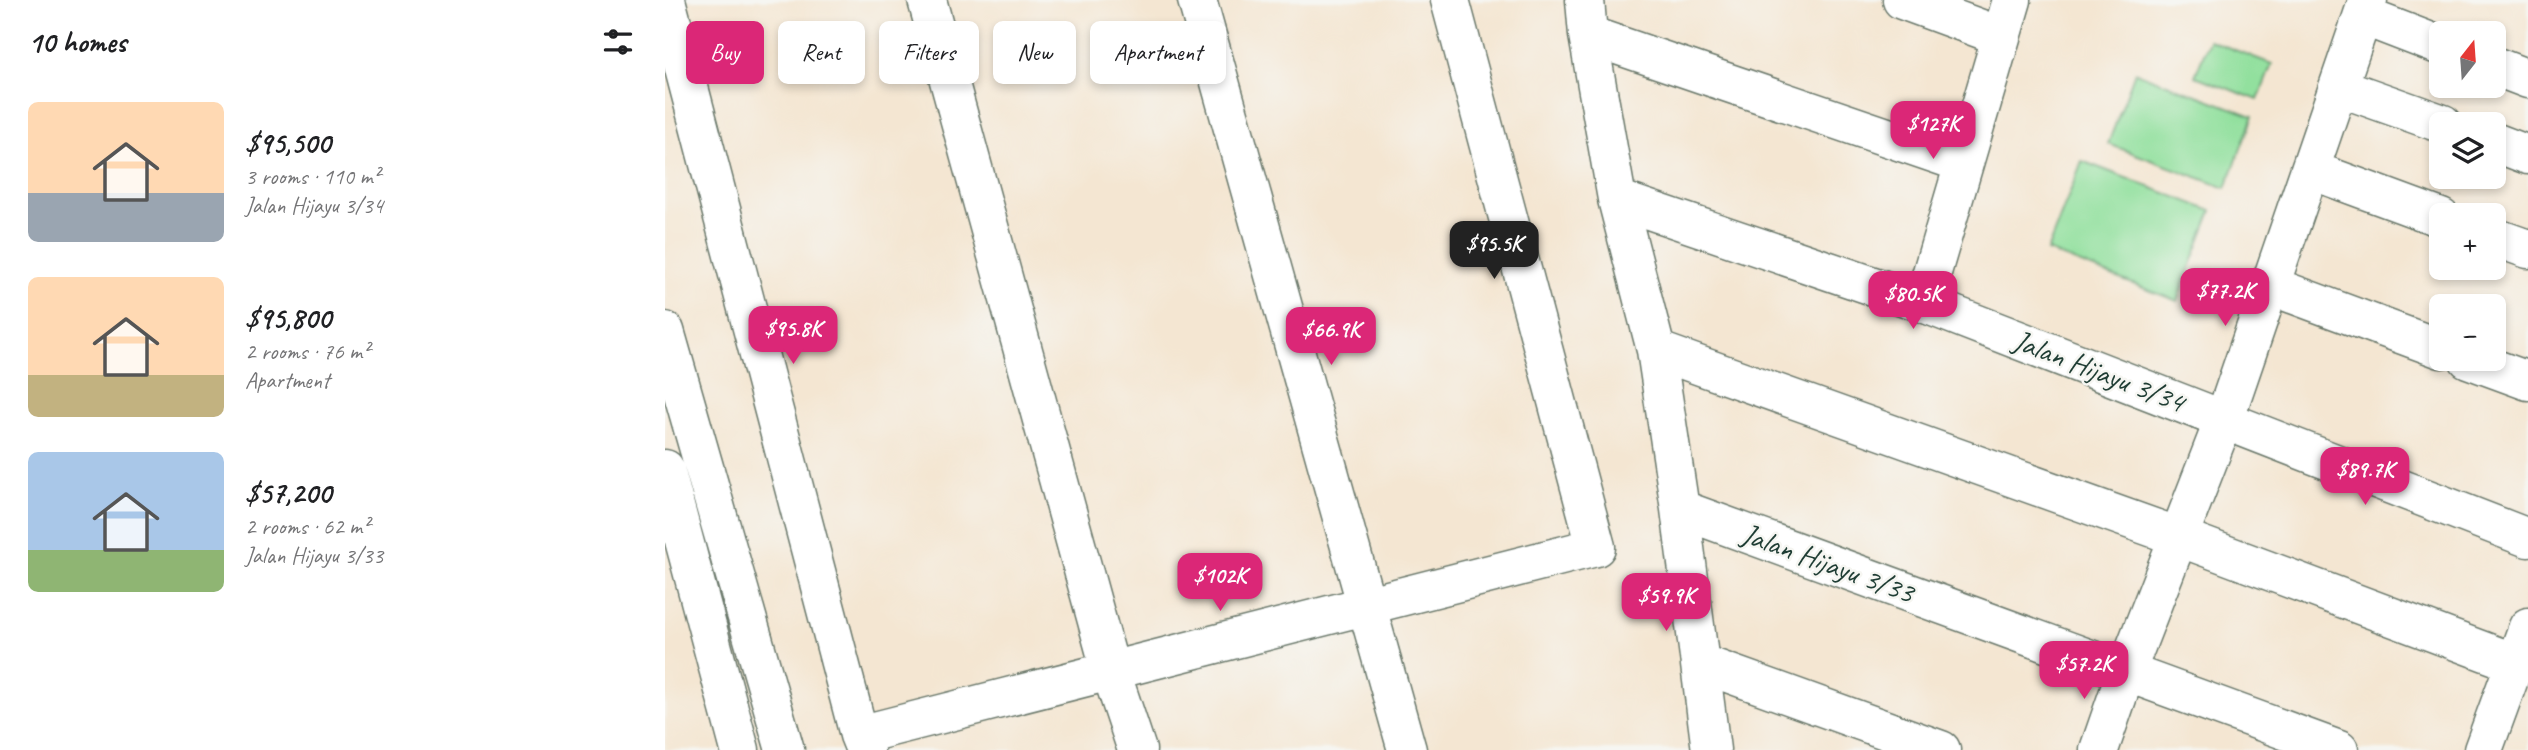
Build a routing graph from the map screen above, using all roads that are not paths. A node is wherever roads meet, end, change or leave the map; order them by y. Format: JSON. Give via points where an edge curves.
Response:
{"nodes":[{"id":1,"x":666,"y":0,"type":"edge"},
{"id":2,"x":927,"y":0,"type":"edge"},
{"id":3,"x":1197,"y":0,"type":"edge"},
{"id":4,"x":1450,"y":0,"type":"edge"},
{"id":5,"x":1902,"y":0,"type":"edge"},
{"id":6,"x":2012,"y":0,"type":"edge"},
{"id":7,"x":2366,"y":8,"type":"edge"},
{"id":8,"x":1586,"y":18,"type":"edge"},
{"id":9,"x":2000,"y":36,"type":"junction"},
{"id":10,"x":2429,"y":40,"type":"edge"},
{"id":11,"x":2506,"y":71,"type":"edge"},
{"id":12,"x":2528,"y":79,"type":"edge"},
{"id":13,"x":2339,"y":87,"type":"junction"},
{"id":14,"x":2429,"y":119,"type":"edge"},
{"id":15,"x":1963,"y":163,"type":"junction"},
{"id":16,"x":2311,"y":170,"type":"junction"},
{"id":17,"x":1617,"y":199,"type":"junction"},
{"id":18,"x":2429,"y":214,"type":"edge"},
{"id":19,"x":2506,"y":241,"type":"edge"},
{"id":20,"x":2528,"y":249,"type":"edge"},
{"id":21,"x":2271,"y":286,"type":"junction"},
{"id":22,"x":1923,"y":303,"type":"junction"},
{"id":23,"x":665,"y":331,"type":"edge"},
{"id":24,"x":2429,"y":345,"type":"edge"},
{"id":25,"x":1656,"y":351,"type":"junction"},
{"id":26,"x":2501,"y":371,"type":"edge"},
{"id":27,"x":2528,"y":381,"type":"edge"},
{"id":28,"x":2224,"y":420,"type":"junction"},
{"id":29,"x":665,"y":469,"type":"edge"},
{"id":30,"x":1680,"y":509,"type":"junction"},
{"id":31,"x":721,"y":527,"type":"junction"},
{"id":32,"x":2179,"y":537,"type":"junction"},
{"id":33,"x":2528,"y":538,"type":"edge"},
{"id":34,"x":674,"y":543,"type":"edge"},
{"id":35,"x":1367,"y":607,"type":"junction"},
{"id":36,"x":2528,"y":627,"type":"edge"},
{"id":37,"x":1700,"y":663,"type":"junction"},
{"id":38,"x":2515,"y":663,"type":"junction"},
{"id":39,"x":1111,"y":672,"type":"junction"},
{"id":40,"x":2126,"y":672,"type":"junction"},
{"id":41,"x":862,"y":743,"type":"edge"},
{"id":42,"x":740,"y":750,"type":"edge"},
{"id":43,"x":785,"y":750,"type":"edge"},
{"id":44,"x":1137,"y":750,"type":"edge"},
{"id":45,"x":1407,"y":750,"type":"edge"},
{"id":46,"x":1711,"y":750,"type":"edge"},
{"id":47,"x":1941,"y":750,"type":"edge"},
{"id":48,"x":2099,"y":750,"type":"edge"},
{"id":49,"x":2339,"y":750,"type":"edge"},
{"id":50,"x":2483,"y":750,"type":"edge"}],
"edges":[{"from":1,"to":41,"type":"street"},
{"from":2,"to":39,"type":"street"},
{"from":3,"to":35,"type":"street"},
{"from":4,"to":35,"type":"street","via":[[1596,547]]},
{"from":5,"to":9,"type":"street"},
{"from":6,"to":9,"type":"street"},
{"from":7,"to":10,"type":"street"},
{"from":7,"to":13,"type":"street"},
{"from":8,"to":15,"type":"street"},
{"from":8,"to":17,"type":"street"},
{"from":9,"to":15,"type":"street"},
{"from":11,"to":12,"type":"street"},
{"from":13,"to":14,"type":"street"},
{"from":13,"to":16,"type":"street"},
{"from":15,"to":22,"type":"street"},
{"from":16,"to":18,"type":"street"},
{"from":16,"to":21,"type":"street"},
{"from":17,"to":22,"type":"street","name":"Jalan Hijayu 3/34"},
{"from":17,"to":25,"type":"street"},
{"from":19,"to":20,"type":"street"},
{"from":21,"to":24,"type":"street"},
{"from":21,"to":28,"type":"street"},
{"from":22,"to":28,"type":"street","name":"Jalan Hijayu 3/34"},
{"from":23,"to":31,"type":"street"},
{"from":25,"to":30,"type":"street"},
{"from":25,"to":32,"type":"street"},
{"from":26,"to":27,"type":"street"},
{"from":28,"to":32,"type":"street"},
{"from":28,"to":33,"type":"street","name":"Jalan Hijayu 3/34"},
{"from":29,"to":34,"type":"street"},
{"from":30,"to":37,"type":"street"},
{"from":30,"to":40,"type":"street","name":"Jalan Hijayu 3/33"},
{"from":31,"to":34,"type":"street"},
{"from":31,"to":43,"type":"street"},
{"from":32,"to":38,"type":"street"},
{"from":32,"to":40,"type":"street"},
{"from":34,"to":42,"type":"street"},
{"from":35,"to":39,"type":"street"},
{"from":35,"to":45,"type":"street"},
{"from":36,"to":38,"type":"street"},
{"from":37,"to":46,"type":"street"},
{"from":37,"to":47,"type":"street"},
{"from":38,"to":50,"type":"street"},
{"from":39,"to":41,"type":"street"},
{"from":39,"to":44,"type":"street"},
{"from":40,"to":48,"type":"street"},
{"from":40,"to":49,"type":"street","name":"Jalan Hijayu 3/33"}]}
